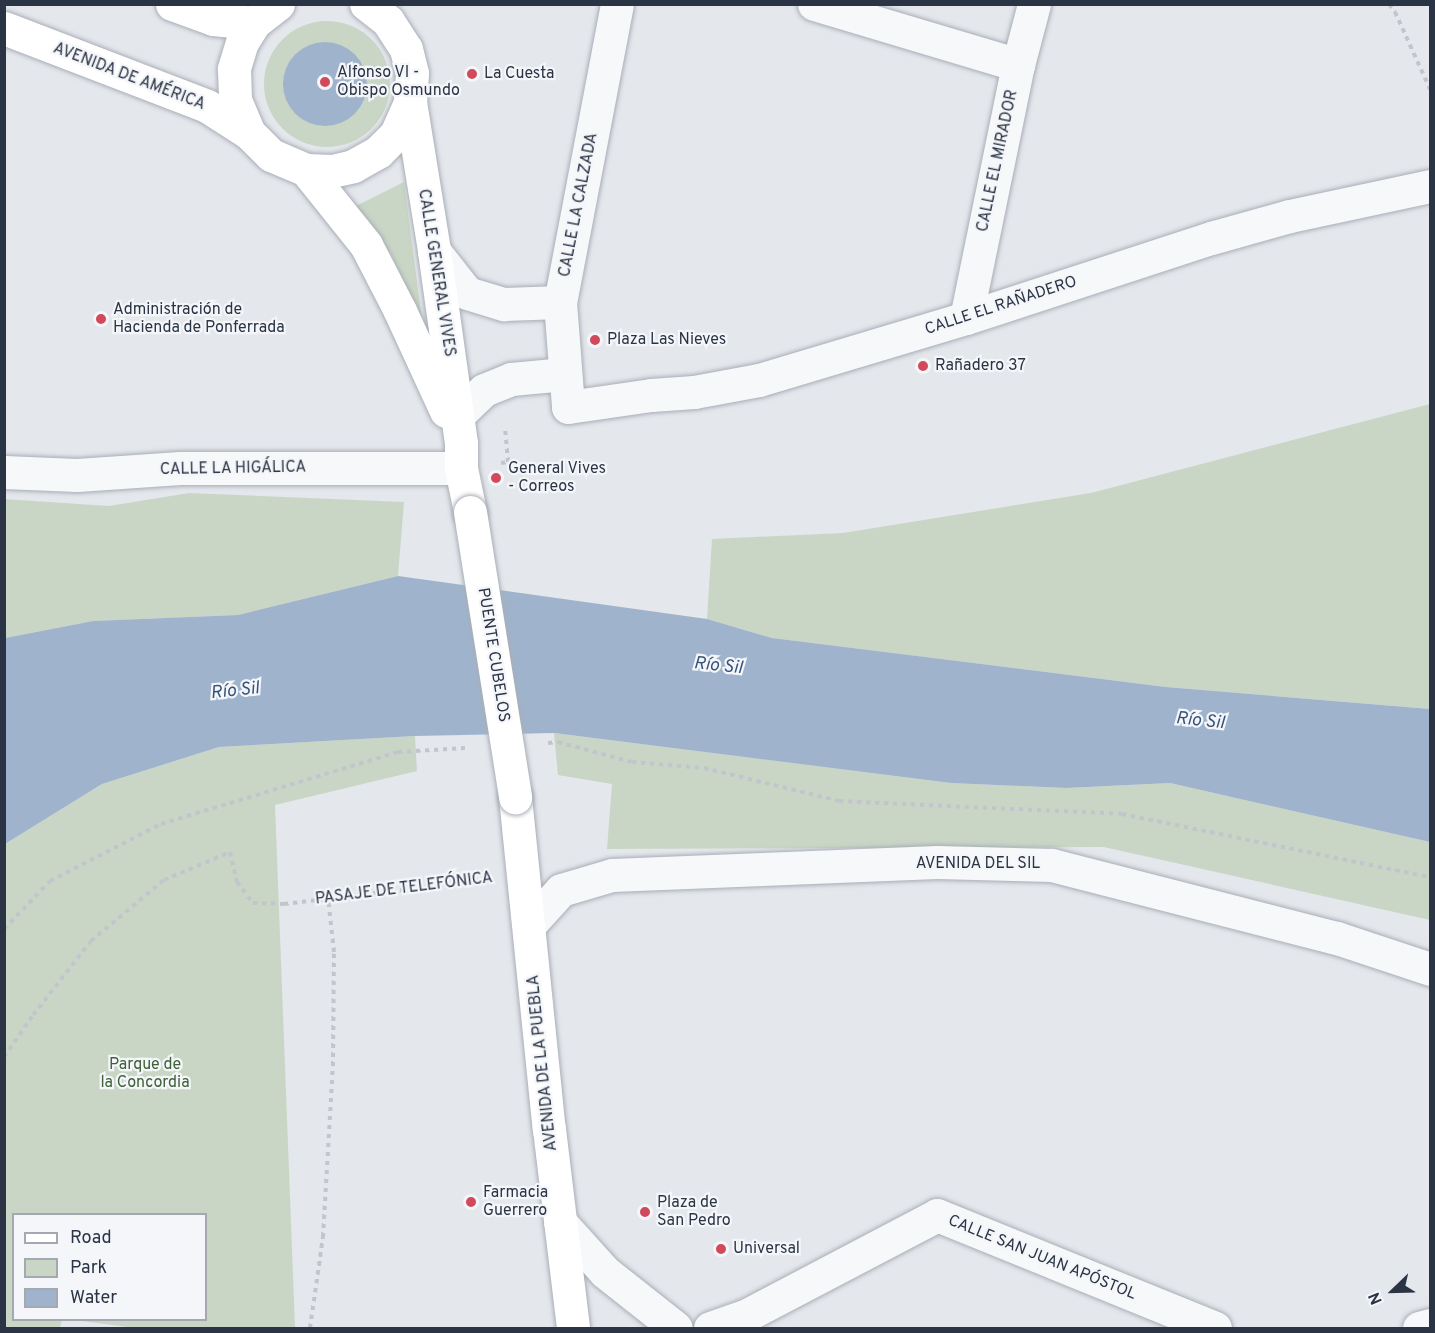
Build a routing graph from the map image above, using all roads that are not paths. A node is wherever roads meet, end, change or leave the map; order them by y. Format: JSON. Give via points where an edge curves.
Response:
{"nodes":[{"id":1,"x":172,"y":4,"type":"edge"},
{"id":2,"x":366,"y":4,"type":"edge"},
{"id":3,"x":392,"y":4,"type":"edge"},
{"id":4,"x":617,"y":4,"type":"edge"},
{"id":5,"x":814,"y":4,"type":"edge"},
{"id":6,"x":1034,"y":4,"type":"edge"},
{"id":7,"x":266,"y":14,"type":"edge"},
{"id":8,"x":4,"y":28,"type":"edge"},
{"id":9,"x":406,"y":49,"type":"junction"},
{"id":10,"x":1018,"y":65,"type":"junction"},
{"id":11,"x":410,"y":102,"type":"junction"},
{"id":12,"x":249,"y":133,"type":"junction"},
{"id":13,"x":306,"y":170,"type":"junction"},
{"id":14,"x":1431,"y":186,"type":"edge"},
{"id":15,"x":434,"y":251,"type":"junction"},
{"id":16,"x":560,"y":302,"type":"junction"},
{"id":17,"x":966,"y":318,"type":"junction"},
{"id":18,"x":565,"y":374,"type":"junction"},
{"id":19,"x":568,"y":407,"type":"joint"},
{"id":20,"x":460,"y":443,"type":"junction"},
{"id":21,"x":4,"y":472,"type":"edge"},
{"id":22,"x":470,"y":512,"type":"joint"},
{"id":23,"x":516,"y":797,"type":"joint"},
{"id":24,"x":529,"y":925,"type":"junction"},
{"id":25,"x":1431,"y":969,"type":"edge"},
{"id":26,"x":560,"y":1222,"type":"junction"},
{"id":27,"x":1431,"y":1325,"type":"edge"},
{"id":28,"x":573,"y":1329,"type":"edge"},
{"id":29,"x":676,"y":1329,"type":"edge"},
{"id":30,"x":710,"y":1329,"type":"edge"},
{"id":31,"x":1215,"y":1329,"type":"edge"},
{"id":32,"x":1419,"y":1329,"type":"edge"}],
"edges":[{"from":1,"to":7,"type":"street","via":[[213,19]]},
{"from":2,"to":9,"type":"street","via":[[388,21]]},
{"from":3,"to":9,"type":"street"},
{"from":4,"to":16,"type":"street","name":"CALLE LA CALZADA"},
{"from":5,"to":10,"type":"street"},
{"from":6,"to":10,"type":"street","name":"CALLE EL MIRADOR"},
{"from":7,"to":12,"type":"street","via":[[242,42],[234,69],[235,100]]},
{"from":8,"to":12,"type":"street","name":"AVENIDA DE AMÉRICA","via":[[207,106]]},
{"from":9,"to":11,"type":"street","via":[[412,73]]},
{"from":10,"to":17,"type":"street","name":"CALLE EL MIRADOR"},
{"from":11,"to":13,"type":"street","via":[[396,134],[378,153],[332,171]]},
{"from":11,"to":15,"type":"street","name":"CALLE GENERAL VIVES"},
{"from":12,"to":13,"type":"street","via":[[271,155]]},
{"from":13,"to":20,"type":"street","name":"CALLE GENERAL VIVES","via":[[366,245]]},
{"from":14,"to":17,"type":"street","name":"CALLE EL RAÑADERO","via":[[1290,216],[1211,238]]},
{"from":15,"to":16,"type":"street","via":[[467,293],[504,304]]},
{"from":15,"to":20,"type":"street","name":"CALLE GENERAL VIVES"},
{"from":16,"to":18,"type":"street","name":"CALLE LA CALZADA"},
{"from":17,"to":19,"type":"street","name":"CALLE EL RAÑADERO","via":[[759,380]]},
{"from":18,"to":19,"type":"street","name":"CALLE LA CALZADA"},
{"from":18,"to":20,"type":"street","via":[[511,379],[484,390]]},
{"from":20,"to":21,"type":"street","name":"CALLE LA HIGÁLICA","via":[[77,475]]},
{"from":20,"to":22,"type":"street","name":"CALLE GENERAL VIVES"},
{"from":22,"to":23,"type":"street","name":"PUENTE CUBELOS","bridge":true},
{"from":23,"to":24,"type":"street","name":"AVENIDA DE LA PUEBLA"},
{"from":24,"to":25,"type":"street","name":"AVENIDA DEL SIL","via":[[561,890],[612,875],[937,862],[1052,865],[1337,938]]},
{"from":24,"to":26,"type":"street","name":"AVENIDA DE LA PUEBLA"},
{"from":26,"to":28,"type":"street","name":"AVENIDA DE LA PUEBLA"},
{"from":26,"to":29,"type":"street","via":[[605,1272]]},
{"from":27,"to":32,"type":"street"},
{"from":30,"to":31,"type":"street","name":"CALLE SAN JUAN APÓSTOL","via":[[746,1316],[937,1215]]}]}
